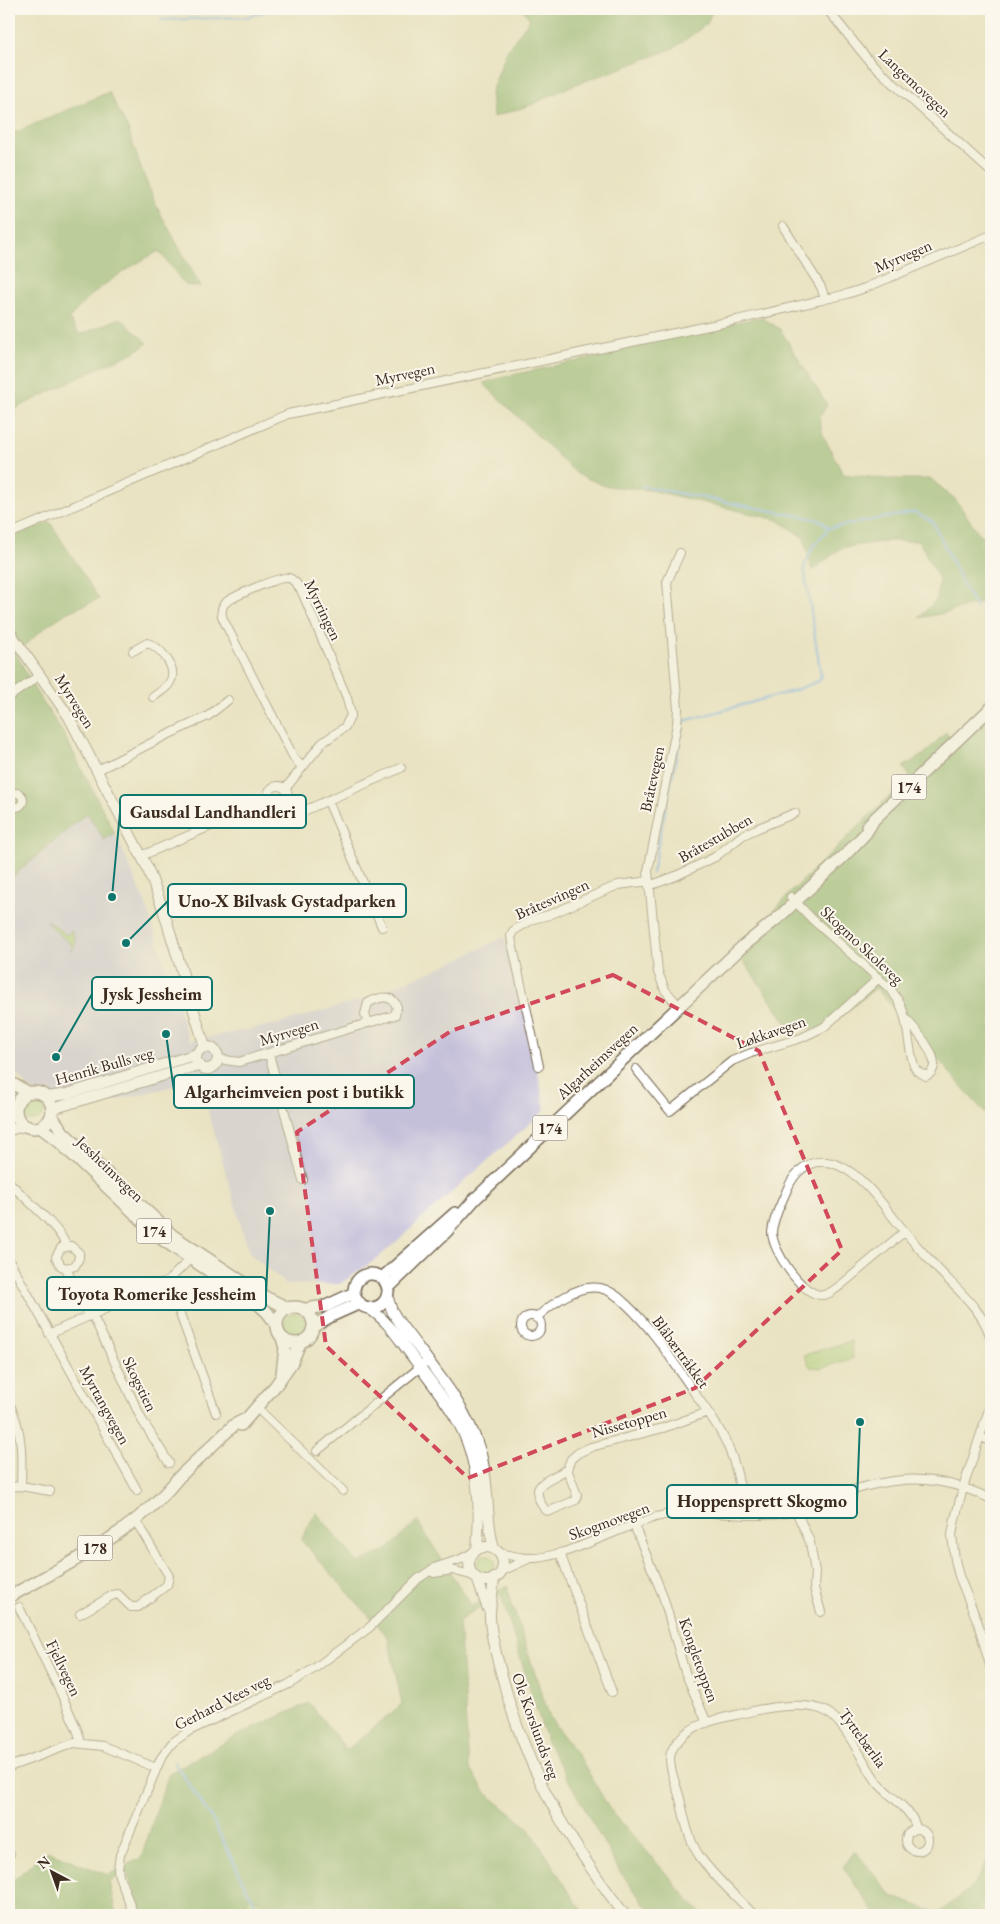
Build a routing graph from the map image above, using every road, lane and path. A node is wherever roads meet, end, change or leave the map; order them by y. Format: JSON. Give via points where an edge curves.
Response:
{"nodes":[{"id":1,"x":827,"y":9,"type":"edge"},
{"id":2,"x":991,"y":172,"type":"edge"},
{"id":3,"x":783,"y":226,"type":"dead end"},
{"id":4,"x":991,"y":235,"type":"edge"},
{"id":5,"x":825,"y":299,"type":"junction"},
{"id":6,"x":9,"y":534,"type":"edge"},
{"id":7,"x":680,"y":553,"type":"dead end"},
{"id":8,"x":9,"y":631,"type":"edge"},
{"id":9,"x":133,"y":651,"type":"dead end"},
{"id":10,"x":40,"y":675,"type":"junction"},
{"id":11,"x":9,"y":697,"type":"edge"},
{"id":12,"x":153,"y":697,"type":"dead end"},
{"id":13,"x":228,"y":700,"type":"dead end"},
{"id":14,"x":991,"y":708,"type":"edge"},
{"id":15,"x":302,"y":767,"type":"junction"},
{"id":16,"x":401,"y":768,"type":"dead end"},
{"id":17,"x":98,"y":770,"type":"junction"},
{"id":18,"x":285,"y":788,"type":"junction"},
{"id":19,"x":269,"y":801,"type":"junction"},
{"id":20,"x":328,"y":801,"type":"junction"},
{"id":21,"x":287,"y":802,"type":"junction"},
{"id":22,"x":794,"y":813,"type":"dead end"},
{"id":23,"x":142,"y":856,"type":"junction"},
{"id":24,"x":649,"y":884,"type":"junction"},
{"id":25,"x":794,"y":899,"type":"junction"},
{"id":26,"x":382,"y":927,"type":"dead end"},
{"id":27,"x":879,"y":978,"type":"junction"},
{"id":28,"x":679,"y":1006,"type":"junction"},
{"id":29,"x":906,"y":1019,"type":"junction"},
{"id":30,"x":368,"y":1024,"type":"dead end"},
{"id":31,"x":201,"y":1050,"type":"junction"},
{"id":32,"x":269,"y":1054,"type":"junction"},
{"id":33,"x":218,"y":1059,"type":"junction"},
{"id":34,"x":200,"y":1066,"type":"junction"},
{"id":35,"x":539,"y":1066,"type":"dead end"},
{"id":36,"x":636,"y":1069,"type":"dead end"},
{"id":37,"x":9,"y":1082,"type":"edge"},
{"id":38,"x":28,"y":1092,"type":"junction"},
{"id":39,"x":9,"y":1097,"type":"edge"},
{"id":40,"x":46,"y":1097,"type":"junction"},
{"id":41,"x":52,"y":1112,"type":"junction"},
{"id":42,"x":13,"y":1114,"type":"edge"},
{"id":43,"x":25,"y":1126,"type":"junction"},
{"id":44,"x":40,"y":1127,"type":"junction"},
{"id":45,"x":9,"y":1130,"type":"edge"},
{"id":46,"x":302,"y":1180,"type":"dead end"},
{"id":47,"x":10,"y":1183,"type":"edge"},
{"id":48,"x":904,"y":1232,"type":"junction"},
{"id":49,"x":66,"y":1246,"type":"junction"},
{"id":50,"x":190,"y":1259,"type":"junction"},
{"id":51,"x":9,"y":1260,"type":"edge"},
{"id":52,"x":66,"y":1268,"type":"junction"},
{"id":53,"x":168,"y":1281,"type":"junction"},
{"id":54,"x":386,"y":1287,"type":"junction"},
{"id":55,"x":361,"y":1301,"type":"junction"},
{"id":56,"x":288,"y":1308,"type":"junction"},
{"id":57,"x":306,"y":1309,"type":"junction"},
{"id":58,"x":90,"y":1315,"type":"junction"},
{"id":59,"x":536,"y":1318,"type":"dead end"},
{"id":60,"x":276,"y":1324,"type":"junction"},
{"id":61,"x":314,"y":1326,"type":"junction"},
{"id":62,"x":49,"y":1334,"type":"junction"},
{"id":63,"x":282,"y":1338,"type":"junction"},
{"id":64,"x":991,"y":1339,"type":"edge"},
{"id":65,"x":300,"y":1343,"type":"junction"},
{"id":66,"x":424,"y":1364,"type":"junction"},
{"id":67,"x":282,"y":1376,"type":"junction"},
{"id":68,"x":9,"y":1403,"type":"edge"},
{"id":69,"x":991,"y":1403,"type":"edge"},
{"id":70,"x":256,"y":1407,"type":"junction"},
{"id":71,"x":708,"y":1412,"type":"junction"},
{"id":72,"x":216,"y":1413,"type":"dead end"},
{"id":73,"x":981,"y":1437,"type":"junction"},
{"id":74,"x":991,"y":1441,"type":"edge"},
{"id":75,"x":317,"y":1450,"type":"dead end"},
{"id":76,"x":169,"y":1463,"type":"dead end"},
{"id":77,"x":567,"y":1470,"type":"junction"},
{"id":78,"x":21,"y":1486,"type":"junction"},
{"id":79,"x":9,"y":1487,"type":"edge"},
{"id":80,"x":964,"y":1488,"type":"junction"},
{"id":81,"x":137,"y":1490,"type":"dead end"},
{"id":82,"x":50,"y":1491,"type":"dead end"},
{"id":83,"x":343,"y":1491,"type":"dead end"},
{"id":84,"x":991,"y":1499,"type":"edge"},
{"id":85,"x":796,"y":1511,"type":"junction"},
{"id":86,"x":741,"y":1514,"type":"junction"},
{"id":87,"x":135,"y":1520,"type":"junction"},
{"id":88,"x":634,"y":1525,"type":"junction"},
{"id":89,"x":476,"y":1551,"type":"junction"},
{"id":90,"x":496,"y":1551,"type":"junction"},
{"id":91,"x":560,"y":1553,"type":"junction"},
{"id":92,"x":528,"y":1559,"type":"junction"},
{"id":93,"x":430,"y":1571,"type":"junction"},
{"id":94,"x":497,"y":1575,"type":"junction"},
{"id":95,"x":476,"y":1577,"type":"junction"},
{"id":96,"x":9,"y":1597,"type":"edge"},
{"id":97,"x":19,"y":1607,"type":"dead end"},
{"id":98,"x":490,"y":1612,"type":"junction"},
{"id":99,"x":821,"y":1612,"type":"dead end"},
{"id":100,"x":80,"y":1614,"type":"dead end"},
{"id":101,"x":991,"y":1669,"type":"edge"},
{"id":102,"x":612,"y":1692,"type":"dead end"},
{"id":103,"x":707,"y":1723,"type":"junction"},
{"id":104,"x":81,"y":1743,"type":"junction"},
{"id":105,"x":9,"y":1767,"type":"edge"},
{"id":106,"x":156,"y":1768,"type":"junction"},
{"id":107,"x":916,"y":1829,"type":"dead end"},
{"id":108,"x":134,"y":1915,"type":"edge"},
{"id":109,"x":626,"y":1915,"type":"edge"},
{"id":110,"x":754,"y":1915,"type":"edge"}],
"edges":[{"from":1,"to":2,"type":"street","name":"Langemovegen","via":[[870,62]]},
{"from":3,"to":5,"type":"street","via":[[821,287]]},
{"from":4,"to":5,"type":"street","name":"Myrvegen","via":[[865,288]]},
{"from":5,"to":6,"type":"street","name":"Myrvegen","via":[[288,414]]},
{"from":7,"to":24,"type":"street","name":"Bråtevegen","via":[[667,582],[677,724],[652,848]]},
{"from":8,"to":10,"type":"street","name":"Myrvegen"},
{"from":9,"to":12,"type":"street","via":[[147,643],[153,644],[162,652],[171,670],[170,681]]},
{"from":10,"to":11,"type":"street","name":"Myrvegen"},
{"from":10,"to":17,"type":"street","name":"Myrvegen","via":[[69,717]]},
{"from":13,"to":17,"type":"street","via":[[208,716]]},
{"from":14,"to":25,"type":"main road","name":"Algarheimsvegen","number":"174","via":[[872,823],[846,854]]},
{"from":15,"to":15,"type":"street","name":"Myrringen","via":[[322,743],[345,727],[351,715],[348,698],[302,592],[291,578],[280,578],[230,599],[221,613],[294,758]]},
{"from":15,"to":18,"type":"street","name":"Myrringen"},
{"from":16,"to":20,"type":"street"},
{"from":17,"to":23,"type":"street","name":"Myrvegen"},
{"from":18,"to":19,"type":"street","via":[[272,788],[268,794]]},
{"from":18,"to":21,"type":"street"},
{"from":19,"to":21,"type":"street","via":[[277,806]]},
{"from":19,"to":23,"type":"street"},
{"from":20,"to":21,"type":"street","via":[[302,810]]},
{"from":20,"to":26,"type":"street"},
{"from":22,"to":24,"type":"street","name":"Bråtestubben","via":[[750,832],[700,865]]},
{"from":23,"to":31,"type":"street","name":"Myrvegen","via":[[159,896]]},
{"from":24,"to":28,"type":"street","name":"Bråtevegen","via":[[658,972],[666,990]]},
{"from":24,"to":35,"type":"street","name":"Bråtesvingen","via":[[618,885],[533,919],[513,931],[512,943]]},
{"from":25,"to":27,"type":"street","name":"Skogmo Skoleveg"},
{"from":25,"to":28,"type":"main road","name":"Algarheimsvegen","number":"174","via":[[761,934],[742,947]]},
{"from":27,"to":29,"type":"street","name":"Skogmo Skoleveg","via":[[898,998]]},
{"from":27,"to":36,"type":"street","name":"Løkkavegen","via":[[824,1027],[801,1038],[732,1060],[670,1111]]},
{"from":28,"to":54,"type":"main road","name":"Algarheimsvegen","number":"174"},
{"from":29,"to":29,"type":"street","name":"Skogmo Skoleveg","via":[[914,1066],[926,1076],[934,1069],[934,1060],[921,1036]]},
{"from":30,"to":32,"type":"street","name":"Myrvegen"},
{"from":31,"to":33,"type":"street","via":[[215,1050]]},
{"from":31,"to":34,"type":"street","via":[[197,1060]]},
{"from":31,"to":40,"type":"street","name":"Henrik Bulls veg","via":[[67,1094]]},
{"from":32,"to":33,"type":"street","name":"Myrvegen","via":[[239,1062]]},
{"from":32,"to":46,"type":"street"},
{"from":33,"to":34,"type":"street","via":[[210,1068]]},
{"from":34,"to":41,"type":"street","name":"Henrik Bulls veg"},
{"from":37,"to":38,"type":"main road"},
{"from":38,"to":40,"type":"main road","via":[[38,1092]]},
{"from":38,"to":42,"type":"main road","via":[[19,1099]]},
{"from":39,"to":42,"type":"main road"},
{"from":40,"to":41,"type":"main road","number":"174"},
{"from":41,"to":44,"type":"main road","via":[[45,1125]]},
{"from":41,"to":56,"type":"main road","name":"Jessheimvegen","number":"174","via":[[63,1132],[172,1235],[267,1298]]},
{"from":42,"to":43,"type":"main road"},
{"from":43,"to":44,"type":"main road"},
{"from":43,"to":45,"type":"street"},
{"from":44,"to":50,"type":"main road","name":"Jessheimvegen","number":"174","via":[[163,1240]]},
{"from":47,"to":49,"type":"street","via":[[57,1230]]},
{"from":48,"to":48,"type":"street","via":[[859,1179],[844,1168],[815,1162],[793,1177],[773,1223],[772,1233],[780,1256],[791,1271],[804,1287],[822,1295],[841,1285]]},
{"from":48,"to":64,"type":"street","via":[[977,1311]]},
{"from":49,"to":52,"type":"street","via":[[56,1257]]},
{"from":49,"to":52,"type":"street","via":[[76,1249],[79,1258],[75,1266]]},
{"from":50,"to":53,"type":"street"},
{"from":50,"to":60,"type":"main road","name":"Jessheimvegen","number":"174","via":[[257,1303]]},
{"from":51,"to":62,"type":"street","name":"Myrtangvegen"},
{"from":52,"to":58,"type":"street","name":"Skogstien"},
{"from":53,"to":58,"type":"street"},
{"from":53,"to":72,"type":"street"},
{"from":54,"to":55,"type":"main road","number":"174","via":[[381,1305]]},
{"from":54,"to":55,"type":"main road","number":"174","via":[[372,1274],[361,1277],[356,1283]]},
{"from":54,"to":66,"type":"street","via":[[392,1311]]},
{"from":55,"to":57,"type":"main road","number":"174"},
{"from":55,"to":61,"type":"main road","number":"174"},
{"from":55,"to":66,"type":"street","via":[[383,1319]]},
{"from":56,"to":57,"type":"main road","number":"174"},
{"from":56,"to":60,"type":"main road","via":[[280,1314]]},
{"from":57,"to":61,"type":"main road"},
{"from":58,"to":62,"type":"street"},
{"from":58,"to":76,"type":"street","name":"Skogstien","via":[[142,1420]]},
{"from":59,"to":71,"type":"street","name":"Blåbærtråkket","via":[[557,1301],[583,1290],[600,1288],[613,1294],[625,1302],[649,1329]]},
{"from":60,"to":63,"type":"main road","number":"174"},
{"from":61,"to":65,"type":"main road","number":"174","via":[[311,1335]]},
{"from":62,"to":81,"type":"street","name":"Myrtangvegen"},
{"from":63,"to":65,"type":"main road"},
{"from":63,"to":67,"type":"main road","via":[[285,1348]]},
{"from":65,"to":67,"type":"main road","number":"178"},
{"from":66,"to":75,"type":"street"},
{"from":66,"to":89,"type":"street","via":[[458,1421],[471,1454],[477,1488],[479,1529]]},
{"from":66,"to":90,"type":"street","via":[[466,1417],[480,1451],[487,1488],[489,1530]]},
{"from":67,"to":70,"type":"main road","number":"178"},
{"from":68,"to":78,"type":"street","via":[[21,1445]]},
{"from":69,"to":73,"type":"street"},
{"from":70,"to":83,"type":"street"},
{"from":70,"to":87,"type":"main road","number":"178"},
{"from":71,"to":77,"type":"street","name":"Nissetoppen","via":[[591,1447],[571,1459]]},
{"from":71,"to":86,"type":"street","name":"Blåbærtråkket","via":[[726,1441],[735,1465]]},
{"from":73,"to":74,"type":"street"},
{"from":73,"to":80,"type":"street"},
{"from":77,"to":77,"type":"street","name":"Nissetoppen","via":[[538,1486],[537,1493],[545,1510],[576,1500]]},
{"from":78,"to":79,"type":"street"},
{"from":78,"to":82,"type":"street"},
{"from":80,"to":84,"type":"street","name":"Skogmovegen"},
{"from":80,"to":85,"type":"street","name":"Skogmovegen","via":[[938,1481],[903,1479],[865,1487]]},
{"from":80,"to":101,"type":"street","via":[[952,1535],[954,1560],[977,1618]]},
{"from":85,"to":86,"type":"street","name":"Skogmovegen"},
{"from":85,"to":99,"type":"street","via":[[810,1542],[814,1588]]},
{"from":86,"to":88,"type":"street","name":"Skogmovegen","via":[[677,1513]]},
{"from":87,"to":96,"type":"main road","number":"178","via":[[95,1548]]},
{"from":87,"to":100,"type":"street","via":[[167,1571],[167,1584],[138,1607],[131,1607],[118,1594]]},
{"from":88,"to":91,"type":"street","name":"Skogmovegen"},
{"from":88,"to":103,"type":"street","name":"Kongletoppen","via":[[659,1585],[685,1672]]},
{"from":89,"to":90,"type":"street","via":[[486,1547]]},
{"from":89,"to":93,"type":"street","name":"Gerhard Vees veg"},
{"from":89,"to":95,"type":"street","via":[[469,1564]]},
{"from":90,"to":92,"type":"street","name":"Skogmovegen"},
{"from":90,"to":94,"type":"street","via":[[502,1559]]},
{"from":91,"to":92,"type":"street","name":"Skogmovegen"},
{"from":91,"to":102,"type":"street"},
{"from":92,"to":94,"type":"street","name":"Skogmovegen"},
{"from":93,"to":95,"type":"street","via":[[452,1570]]},
{"from":93,"to":106,"type":"street","name":"Gerhard Vees veg","via":[[370,1628],[336,1654],[301,1677],[181,1736],[166,1750]]},
{"from":94,"to":95,"type":"street","via":[[486,1580]]},
{"from":94,"to":98,"type":"street","name":"Ole Korslunds veg"},
{"from":95,"to":98,"type":"street","name":"Ole Korslunds veg"},
{"from":97,"to":104,"type":"street","name":"Fjellvegen"},
{"from":98,"to":109,"type":"street","name":"Ole Korslunds veg","via":[[497,1660],[536,1776],[567,1833]]},
{"from":103,"to":107,"type":"street","name":"Tyttebærlia","via":[[776,1707],[810,1707],[826,1712],[841,1725],[867,1769],[913,1818]]},
{"from":103,"to":110,"type":"street","name":"Kongletoppen","via":[[690,1729],[671,1750],[672,1776],[698,1854]]},
{"from":104,"to":105,"type":"street","via":[[63,1746]]},
{"from":104,"to":106,"type":"street","via":[[103,1746]]},
{"from":106,"to":108,"type":"street","name":"Gerhard Vees veg","via":[[119,1861],[119,1876]]}]}
